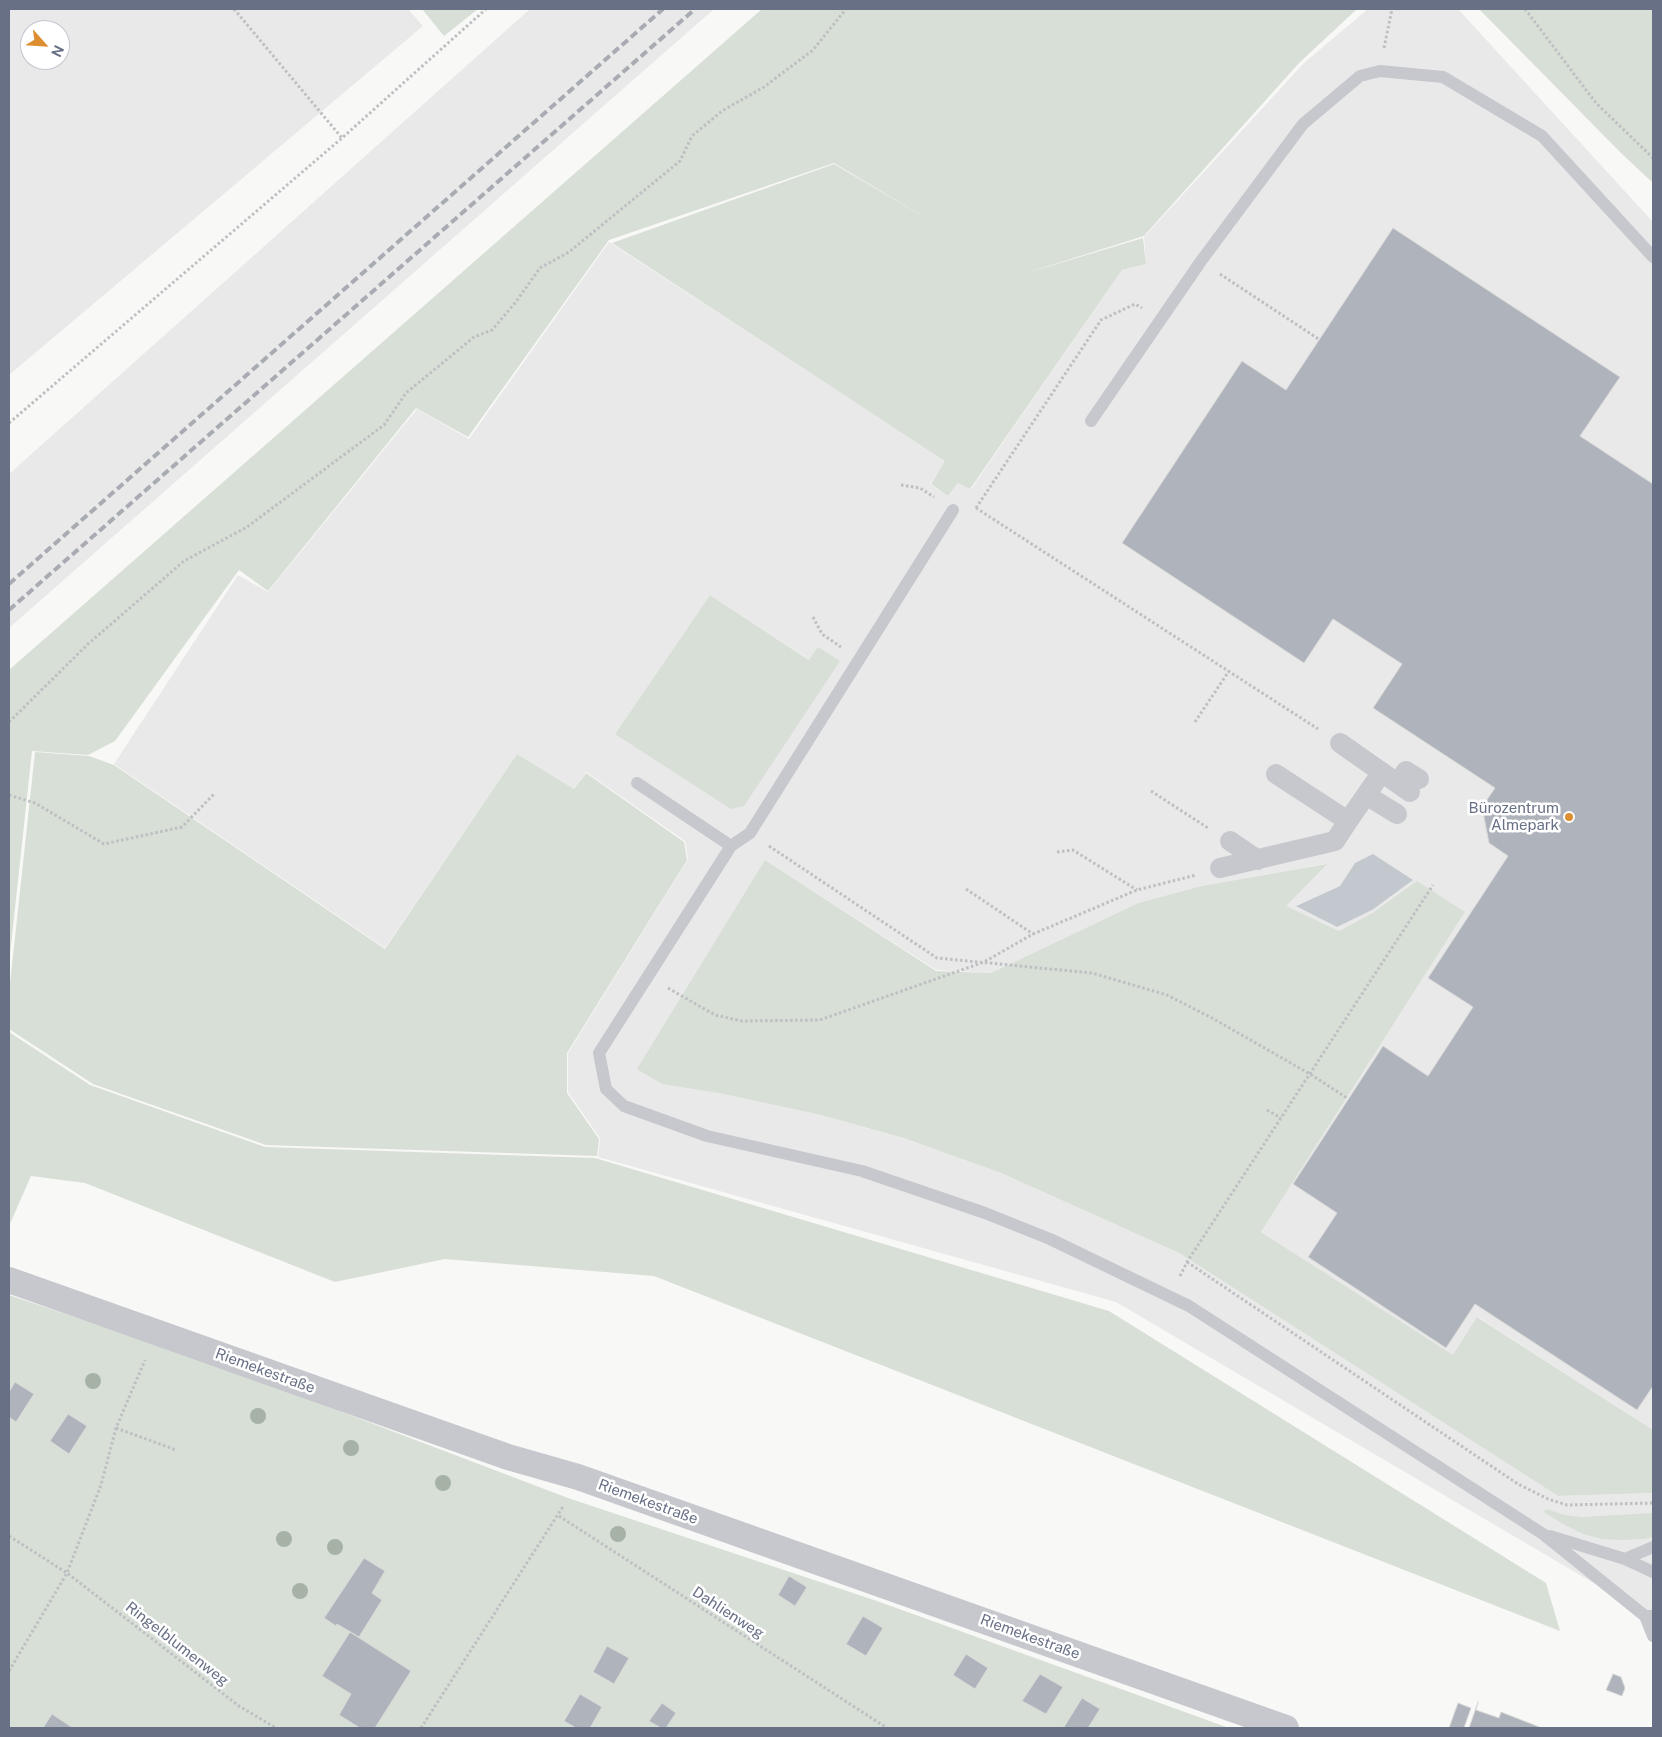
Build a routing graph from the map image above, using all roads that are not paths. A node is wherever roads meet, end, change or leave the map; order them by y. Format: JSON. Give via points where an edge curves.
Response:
{"nodes":[{"id":1,"x":1653,"y":257,"type":"edge"},
{"id":2,"x":1091,"y":421,"type":"dead end"},
{"id":3,"x":953,"y":510,"type":"road end"},
{"id":4,"x":1340,"y":743,"type":"road end"},
{"id":5,"x":1276,"y":774,"type":"dead end"},
{"id":6,"x":637,"y":783,"type":"dead end"},
{"id":7,"x":1366,"y":795,"type":"junction"},
{"id":8,"x":1397,"y":814,"type":"dead end"},
{"id":9,"x":1348,"y":821,"type":"junction"},
{"id":10,"x":1230,"y":841,"type":"road end"},
{"id":11,"x":731,"y":846,"type":"junction"},
{"id":12,"x":1258,"y":860,"type":"junction"},
{"id":13,"x":1220,"y":868,"type":"road end"},
{"id":14,"x":9,"y":1280,"type":"edge"},
{"id":15,"x":1543,"y":1534,"type":"junction"},
{"id":16,"x":1653,"y":1547,"type":"edge"},
{"id":17,"x":1625,"y":1559,"type":"junction"},
{"id":18,"x":1653,"y":1572,"type":"edge"},
{"id":19,"x":1649,"y":1616,"type":"edge"},
{"id":20,"x":1653,"y":1636,"type":"edge"},
{"id":21,"x":1286,"y":1728,"type":"edge"}],
"edges":[{"from":1,"to":2,"type":"lane","via":[[1542,136],[1443,77],[1380,70],[1360,76],[1302,124],[1201,261]]},
{"from":3,"to":11,"type":"lane","via":[[750,833]]},
{"from":4,"to":7,"type":"street","via":[[1402,782]]},
{"from":5,"to":9,"type":"street"},
{"from":6,"to":11,"type":"lane"},
{"from":7,"to":8,"type":"street"},
{"from":7,"to":9,"type":"street"},
{"from":9,"to":12,"type":"street","via":[[1335,841]]},
{"from":10,"to":12,"type":"street"},
{"from":11,"to":15,"type":"lane","via":[[599,1053],[606,1089],[624,1106],[707,1136],[862,1171],[1050,1238],[1189,1306]]},
{"from":12,"to":13,"type":"street"},
{"from":14,"to":21,"type":"street","name":"Riemekestraße"},
{"from":15,"to":17,"type":"lane"},
{"from":15,"to":19,"type":"lane"},
{"from":16,"to":17,"type":"lane"},
{"from":17,"to":18,"type":"lane"},
{"from":19,"to":20,"type":"lane"}]}
